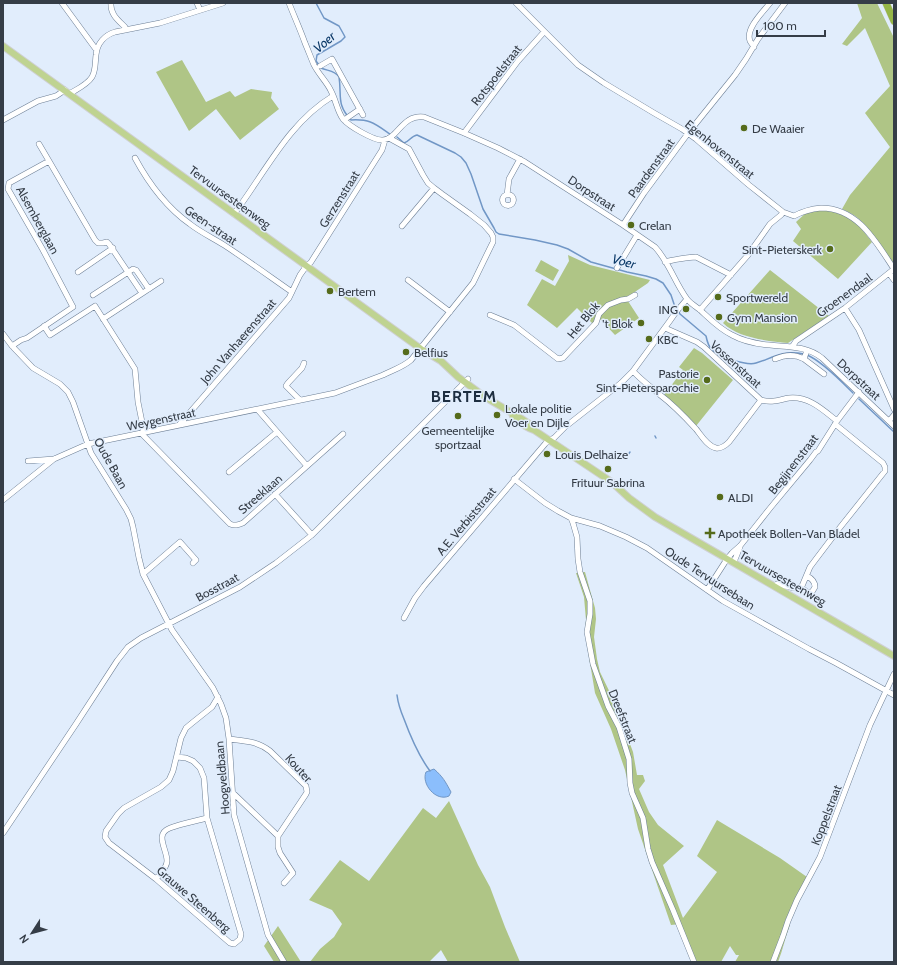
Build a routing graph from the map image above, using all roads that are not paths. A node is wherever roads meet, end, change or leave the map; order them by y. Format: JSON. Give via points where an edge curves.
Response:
{"nodes":[{"id":1,"x":62,"y":3,"type":"edge"},
{"id":2,"x":111,"y":3,"type":"edge"},
{"id":3,"x":197,"y":3,"type":"edge"},
{"id":4,"x":224,"y":3,"type":"edge"},
{"id":5,"x":289,"y":3,"type":"edge"},
{"id":6,"x":516,"y":3,"type":"edge"},
{"id":7,"x":770,"y":3,"type":"edge"},
{"id":8,"x":785,"y":3,"type":"edge"},
{"id":9,"x":886,"y":3,"type":"edge"},
{"id":10,"x":200,"y":10,"type":"junction"},
{"id":11,"x":894,"y":21,"type":"edge"},
{"id":12,"x":126,"y":30,"type":"junction"},
{"id":13,"x":544,"y":32,"type":"junction"},
{"id":14,"x":3,"y":46,"type":"edge"},
{"id":15,"x":754,"y":47,"type":"junction"},
{"id":16,"x":97,"y":49,"type":"junction"},
{"id":17,"x":320,"y":66,"type":"dead end"},
{"id":18,"x":67,"y":92,"type":"junction"},
{"id":19,"x":333,"y":96,"type":"junction"},
{"id":20,"x":347,"y":118,"type":"junction"},
{"id":21,"x":3,"y":120,"type":"edge"},
{"id":22,"x":464,"y":133,"type":"junction"},
{"id":23,"x":688,"y":133,"type":"junction"},
{"id":24,"x":387,"y":139,"type":"junction"},
{"id":25,"x":39,"y":144,"type":"dead end"},
{"id":26,"x":136,"y":158,"type":"dead end"},
{"id":27,"x":520,"y":159,"type":"junction"},
{"id":28,"x":49,"y":161,"type":"junction"},
{"id":29,"x":434,"y":188,"type":"junction"},
{"id":30,"x":507,"y":195,"type":"dead end"},
{"id":31,"x":783,"y":212,"type":"junction"},
{"id":32,"x":234,"y":214,"type":"junction"},
{"id":33,"x":623,"y":225,"type":"junction"},
{"id":34,"x":402,"y":226,"type":"dead end"},
{"id":35,"x":637,"y":235,"type":"junction"},
{"id":36,"x":113,"y":248,"type":"junction"},
{"id":37,"x":665,"y":262,"type":"junction"},
{"id":38,"x":307,"y":266,"type":"junction"},
{"id":39,"x":617,"y":268,"type":"dead end"},
{"id":40,"x":892,"y":271,"type":"edge"},
{"id":41,"x":78,"y":272,"type":"dead end"},
{"id":42,"x":128,"y":272,"type":"junction"},
{"id":43,"x":731,"y":275,"type":"junction"},
{"id":44,"x":408,"y":280,"type":"dead end"},
{"id":45,"x":894,"y":280,"type":"edge"},
{"id":46,"x":161,"y":281,"type":"dead end"},
{"id":47,"x":149,"y":289,"type":"junction"},
{"id":48,"x":292,"y":292,"type":"junction"},
{"id":49,"x":142,"y":293,"type":"junction"},
{"id":50,"x":93,"y":295,"type":"dead end"},
{"id":51,"x":635,"y":295,"type":"dead end"},
{"id":52,"x":688,"y":299,"type":"junction"},
{"id":53,"x":73,"y":307,"type":"junction"},
{"id":54,"x":845,"y":308,"type":"junction"},
{"id":55,"x":700,"y":310,"type":"junction"},
{"id":56,"x":450,"y":312,"type":"junction"},
{"id":57,"x":490,"y":315,"type":"dead end"},
{"id":58,"x":79,"y":316,"type":"junction"},
{"id":59,"x":103,"y":319,"type":"junction"},
{"id":60,"x":44,"y":326,"type":"junction"},
{"id":61,"x":665,"y":328,"type":"junction"},
{"id":62,"x":3,"y":334,"type":"edge"},
{"id":63,"x":12,"y":346,"type":"junction"},
{"id":64,"x":792,"y":347,"type":"junction"},
{"id":65,"x":420,"y":349,"type":"junction"},
{"id":66,"x":806,"y":354,"type":"junction"},
{"id":67,"x":775,"y":359,"type":"dead end"},
{"id":68,"x":304,"y":363,"type":"dead end"},
{"id":69,"x":633,"y":371,"type":"junction"},
{"id":70,"x":824,"y":374,"type":"dead end"},
{"id":71,"x":467,"y":381,"type":"junction"},
{"id":72,"x":856,"y":394,"type":"junction"},
{"id":73,"x":300,"y":400,"type":"junction"},
{"id":74,"x":761,"y":400,"type":"junction"},
{"id":75,"x":894,"y":409,"type":"edge"},
{"id":76,"x":258,"y":410,"type":"junction"},
{"id":77,"x":894,"y":415,"type":"edge"},
{"id":78,"x":889,"y":421,"type":"junction"},
{"id":79,"x":836,"y":422,"type":"junction"},
{"id":80,"x":179,"y":425,"type":"junction"},
{"id":81,"x":894,"y":426,"type":"edge"},
{"id":82,"x":277,"y":432,"type":"junction"},
{"id":83,"x":142,"y":433,"type":"junction"},
{"id":84,"x":343,"y":434,"type":"dead end"},
{"id":85,"x":549,"y":440,"type":"junction"},
{"id":86,"x":88,"y":444,"type":"junction"},
{"id":87,"x":54,"y":460,"type":"junction"},
{"id":88,"x":28,"y":461,"type":"dead end"},
{"id":89,"x":307,"y":466,"type":"junction"},
{"id":90,"x":229,"y":472,"type":"dead end"},
{"id":91,"x":514,"y":479,"type":"junction"},
{"id":92,"x":275,"y":494,"type":"junction"},
{"id":93,"x":3,"y":500,"type":"edge"},
{"id":94,"x":571,"y":518,"type":"junction"},
{"id":95,"x":312,"y":535,"type":"junction"},
{"id":96,"x":740,"y":546,"type":"junction"},
{"id":97,"x":727,"y":558,"type":"junction"},
{"id":98,"x":734,"y":562,"type":"junction"},
{"id":99,"x":193,"y":563,"type":"dead end"},
{"id":100,"x":143,"y":574,"type":"junction"},
{"id":101,"x":807,"y":576,"type":"junction"},
{"id":102,"x":775,"y":586,"type":"junction"},
{"id":103,"x":802,"y":588,"type":"junction"},
{"id":104,"x":707,"y":590,"type":"junction"},
{"id":105,"x":404,"y":618,"type":"dead end"},
{"id":106,"x":169,"y":624,"type":"junction"},
{"id":107,"x":894,"y":656,"type":"edge"},
{"id":108,"x":894,"y":674,"type":"edge"},
{"id":109,"x":886,"y":691,"type":"junction"},
{"id":110,"x":894,"y":695,"type":"edge"},
{"id":111,"x":218,"y":697,"type":"junction"},
{"id":112,"x":221,"y":704,"type":"junction"},
{"id":113,"x":212,"y":707,"type":"junction"},
{"id":114,"x":229,"y":739,"type":"junction"},
{"id":115,"x":177,"y":757,"type":"junction"},
{"id":116,"x":233,"y":794,"type":"junction"},
{"id":117,"x":207,"y":818,"type":"junction"},
{"id":118,"x":3,"y":833,"type":"edge"},
{"id":119,"x":278,"y":836,"type":"junction"},
{"id":120,"x":156,"y":879,"type":"junction"},
{"id":121,"x":284,"y":883,"type":"dead end"},
{"id":122,"x":284,"y":962,"type":"edge"},
{"id":123,"x":694,"y":962,"type":"edge"},
{"id":124,"x":773,"y":962,"type":"edge"}],
"edges":[{"from":1,"to":16,"type":"street"},
{"from":2,"to":12,"type":"street","via":[[112,13]]},
{"from":3,"to":10,"type":"street"},
{"from":4,"to":10,"type":"street"},
{"from":5,"to":19,"type":"street","via":[[314,65]]},
{"from":6,"to":13,"type":"street","name":"Egenhovenstraat"},
{"from":7,"to":15,"type":"street","via":[[750,29],[750,41]]},
{"from":8,"to":15,"type":"street","name":"Paardenstraat"},
{"from":9,"to":11,"type":"highway"},
{"from":10,"to":12,"type":"street","via":[[160,23]]},
{"from":12,"to":16,"type":"street","via":[[110,34],[103,39]]},
{"from":13,"to":22,"type":"street","name":"Rotspoelstraat","via":[[518,61]]},
{"from":13,"to":23,"type":"street","name":"Egenhovenstraat","via":[[578,65]]},
{"from":14,"to":18,"type":"main road","name":"Tervuursesteenweg"},
{"from":15,"to":23,"type":"street","name":"Paardenstraat"},
{"from":16,"to":18,"type":"street","via":[[95,69],[90,80]]},
{"from":17,"to":20,"type":"street","via":[[332,59],[361,112]]},
{"from":18,"to":21,"type":"street","via":[[38,102]]},
{"from":18,"to":32,"type":"main road","name":"Tervuursesteenweg"},
{"from":19,"to":20,"type":"street","via":[[339,112]]},
{"from":19,"to":32,"type":"street","via":[[293,129]]},
{"from":20,"to":24,"type":"street","via":[[350,125],[372,138]]},
{"from":22,"to":24,"type":"street","name":"Dorpstraat","via":[[427,118],[418,117],[409,120]]},
{"from":22,"to":27,"type":"street","name":"Dorpstraat"},
{"from":23,"to":31,"type":"street","name":"Egenhovenstraat"},
{"from":23,"to":33,"type":"street","name":"Paardenstraat"},
{"from":24,"to":29,"type":"street","via":[[409,149],[423,175]]},
{"from":24,"to":38,"type":"street","name":"Gerzenstraat","via":[[312,262]]},
{"from":25,"to":28,"type":"street"},
{"from":26,"to":48,"type":"street","name":"Geen-straat","via":[[163,200],[180,217]]},
{"from":27,"to":30,"type":"street","via":[[509,179]]},
{"from":27,"to":33,"type":"street","name":"Dorpstraat"},
{"from":28,"to":36,"type":"street","via":[[95,240],[98,243],[108,242]]},
{"from":28,"to":53,"type":"street","name":"Alsemberglaan","via":[[9,183],[8,189]]},
{"from":29,"to":34,"type":"street"},
{"from":29,"to":56,"type":"street","name":"Weygenstraat","via":[[479,220],[493,237],[473,283]]},
{"from":31,"to":40,"type":"street","via":[[794,216],[806,210],[829,208],[851,217],[877,244]]},
{"from":31,"to":43,"type":"street","via":[[770,224]]},
{"from":32,"to":38,"type":"main road","name":"Tervuursesteenweg"},
{"from":33,"to":35,"type":"street","name":"Dorpstraat"},
{"from":35,"to":37,"type":"street","name":"Dorpstraat","via":[[656,249]]},
{"from":35,"to":39,"type":"street"},
{"from":36,"to":41,"type":"street"},
{"from":36,"to":42,"type":"street"},
{"from":37,"to":43,"type":"street","via":[[696,257]]},
{"from":37,"to":52,"type":"street","name":"Dorpstraat"},
{"from":38,"to":48,"type":"street","name":"John Vanhaerenstraat"},
{"from":38,"to":65,"type":"main road","name":"Tervuursesteenweg"},
{"from":40,"to":45,"type":"street"},
{"from":40,"to":54,"type":"street","name":"Groenendaal"},
{"from":42,"to":47,"type":"street","via":[[136,270]]},
{"from":42,"to":49,"type":"street"},
{"from":42,"to":50,"type":"street"},
{"from":43,"to":55,"type":"street"},
{"from":44,"to":56,"type":"street"},
{"from":46,"to":47,"type":"street"},
{"from":47,"to":49,"type":"street"},
{"from":48,"to":80,"type":"street","name":"John Vanhaerenstraat"},
{"from":49,"to":59,"type":"street"},
{"from":51,"to":57,"type":"street","name":"Het Blok","via":[[608,305],[599,314],[596,323],[563,358],[558,359],[514,325]]},
{"from":52,"to":55,"type":"street","name":"Dorpstraat"},
{"from":52,"to":61,"type":"street","name":"A.E. Verbiststraat"},
{"from":53,"to":58,"type":"street","name":"Alsemberglaan"},
{"from":53,"to":60,"type":"street"},
{"from":54,"to":64,"type":"street","name":"Groenendaal","via":[[796,341]]},
{"from":54,"to":75,"type":"street","via":[[859,330]]},
{"from":55,"to":64,"type":"street","name":"Dorpstraat","via":[[726,332],[738,338],[761,344]]},
{"from":56,"to":65,"type":"street","name":"Weygenstraat"},
{"from":58,"to":59,"type":"street","via":[[95,306]]},
{"from":58,"to":60,"type":"street","via":[[50,335]]},
{"from":59,"to":83,"type":"street","via":[[135,369]]},
{"from":60,"to":63,"type":"street"},
{"from":61,"to":69,"type":"street","name":"A.E. Verbiststraat"},
{"from":61,"to":74,"type":"street","name":"Vossenstraat","via":[[704,347]]},
{"from":62,"to":63,"type":"street","name":"Oude Baan"},
{"from":63,"to":86,"type":"street","name":"Oude Baan","via":[[33,368],[60,384],[68,392]]},
{"from":64,"to":66,"type":"street","name":"Dorpstraat"},
{"from":65,"to":71,"type":"main road","name":"Tervuursesteenweg","via":[[449,366]]},
{"from":65,"to":73,"type":"street","name":"Weygenstraat","via":[[408,363],[390,372],[335,393]]},
{"from":66,"to":67,"type":"street","name":"Dorpstraat"},
{"from":66,"to":70,"type":"street","name":"Dorpstraat"},
{"from":66,"to":72,"type":"street","name":"Dorpstraat","via":[[813,352],[820,356]]},
{"from":68,"to":73,"type":"street","via":[[286,386]]},
{"from":69,"to":74,"type":"street","via":[[714,448],[729,442]]},
{"from":69,"to":85,"type":"street","name":"A.E. Verbiststraat"},
{"from":71,"to":85,"type":"main road","name":"Tervuursesteenweg","via":[[489,394],[500,405]]},
{"from":71,"to":95,"type":"street","name":"Bosstraat"},
{"from":72,"to":78,"type":"street","name":"Dorpstraat"},
{"from":72,"to":79,"type":"street","name":"Begijnenstraat"},
{"from":73,"to":76,"type":"street","name":"Weygenstraat"},
{"from":74,"to":79,"type":"street","name":"Vossenstraat","via":[[769,402],[789,398],[804,399],[815,404]]},
{"from":76,"to":80,"type":"street","name":"Weygenstraat"},
{"from":76,"to":82,"type":"street"},
{"from":77,"to":78,"type":"street"},
{"from":78,"to":81,"type":"street","name":"Dorpstraat"},
{"from":79,"to":96,"type":"street","name":"Begijnenstraat","via":[[818,452]]},
{"from":79,"to":101,"type":"street","name":"Vossenstraat","via":[[883,463],[885,471],[820,553]]},
{"from":80,"to":83,"type":"street","name":"Weygenstraat"},
{"from":82,"to":89,"type":"street"},
{"from":82,"to":90,"type":"street"},
{"from":83,"to":86,"type":"street","name":"Weygenstraat"},
{"from":83,"to":92,"type":"street","name":"Streeklaan","via":[[234,526],[243,523]]},
{"from":84,"to":89,"type":"street","name":"Streeklaan"},
{"from":85,"to":91,"type":"street","name":"A.E. Verbiststraat"},
{"from":85,"to":97,"type":"main road","name":"Tervuursesteenweg","via":[[656,517]]},
{"from":86,"to":87,"type":"street","name":"Weygenstraat"},
{"from":86,"to":100,"type":"street","name":"Oude Baan","via":[[131,519]]},
{"from":87,"to":88,"type":"street","name":"Weygenstraat"},
{"from":87,"to":93,"type":"street"},
{"from":89,"to":92,"type":"street","name":"Streeklaan"},
{"from":91,"to":94,"type":"street","name":"Oude Tervuursebaan","via":[[544,503]]},
{"from":91,"to":105,"type":"street","name":"A.E. Verbiststraat","via":[[414,598]]},
{"from":92,"to":95,"type":"street"},
{"from":94,"to":104,"type":"street","name":"Oude Tervuursebaan","via":[[600,526],[647,548]]},
{"from":94,"to":123,"type":"street","name":"Dreefstraat","via":[[577,537],[580,572],[590,601],[587,632],[592,664],[619,727],[629,759],[632,793],[643,818],[652,862]]},
{"from":95,"to":106,"type":"street","name":"Bosstraat","via":[[240,587]]},
{"from":96,"to":97,"type":"street","name":"Begijnenstraat"},
{"from":96,"to":98,"type":"street","name":"Begijnenstraat"},
{"from":97,"to":98,"type":"main road","name":"Tervuursesteenweg"},
{"from":97,"to":104,"type":"street","name":"Begijnenstraat"},
{"from":98,"to":102,"type":"main road","name":"Tervuursesteenweg"},
{"from":99,"to":100,"type":"street","via":[[196,560],[180,542]]},
{"from":100,"to":106,"type":"street","name":"Oude Baan"},
{"from":101,"to":103,"type":"street","name":"Vossenstraat"},
{"from":101,"to":103,"type":"street","via":[[815,584],[814,589],[809,592]]},
{"from":102,"to":103,"type":"street","via":[[784,584],[794,589]]},
{"from":102,"to":107,"type":"main road","name":"Tervuursesteenweg"},
{"from":104,"to":109,"type":"street","name":"Oude Tervuursebaan"},
{"from":106,"to":111,"type":"street","name":"Hoogveldbaan"},
{"from":106,"to":118,"type":"street","name":"Bosstraat","via":[[128,647]]},
{"from":108,"to":109,"type":"street","name":"Koppelstraat"},
{"from":109,"to":110,"type":"street","name":"Oude Tervuursebaan"},
{"from":109,"to":124,"type":"street","name":"Koppelstraat","via":[[870,725],[820,857],[794,907]]},
{"from":111,"to":112,"type":"street","name":"Hoogveldbaan"},
{"from":111,"to":113,"type":"street","name":"Grauwe Steenberg"},
{"from":112,"to":113,"type":"street","name":"Grauwe Steenberg"},
{"from":112,"to":114,"type":"street","name":"Hoogveldbaan"},
{"from":113,"to":115,"type":"street","name":"Grauwe Steenberg","via":[[186,728]]},
{"from":114,"to":116,"type":"street","name":"Hoogveldbaan"},
{"from":114,"to":119,"type":"street","name":"Kouter","via":[[252,742],[265,747],[306,786],[306,794]]},
{"from":115,"to":117,"type":"street","name":"Grauwe Steenberg","via":[[193,761],[200,768],[204,778]]},
{"from":115,"to":120,"type":"street","name":"Grauwe Steenberg","via":[[169,780],[124,808],[106,831],[109,843]]},
{"from":116,"to":119,"type":"street"},
{"from":116,"to":122,"type":"street","name":"Hoogveldbaan","via":[[234,815],[268,935]]},
{"from":117,"to":120,"type":"street","via":[[164,832],[161,837],[167,861]]},
{"from":117,"to":120,"type":"street","name":"Grauwe Steenberg","via":[[240,939],[234,944],[230,943]]},
{"from":119,"to":121,"type":"street","via":[[280,852],[293,873]]}]}
